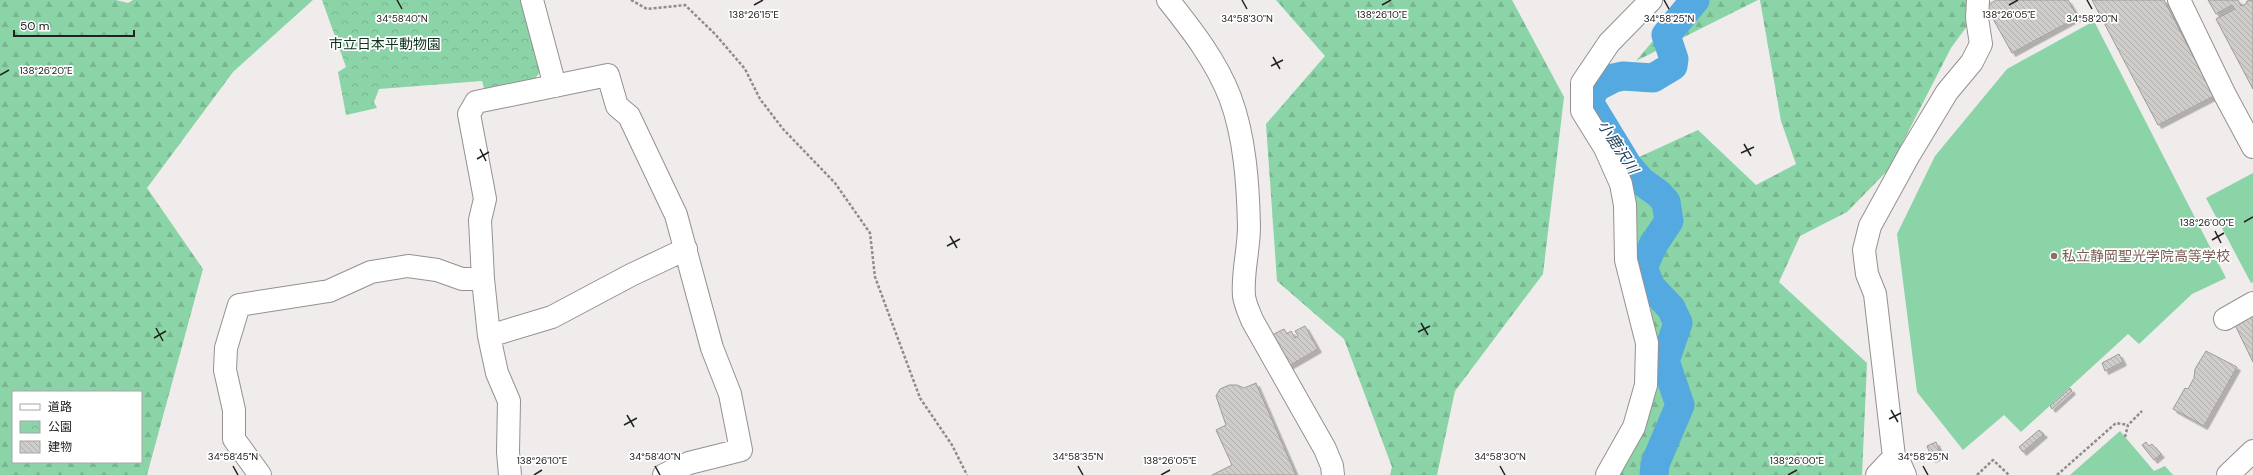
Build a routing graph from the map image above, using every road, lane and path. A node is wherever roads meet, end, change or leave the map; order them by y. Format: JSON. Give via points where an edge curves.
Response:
{"nodes":[{"id":1,"x":532,"y":0,"type":"edge"},
{"id":2,"x":631,"y":0,"type":"edge"},
{"id":3,"x":1168,"y":0,"type":"edge"},
{"id":4,"x":1651,"y":0,"type":"edge"},
{"id":5,"x":1978,"y":0,"type":"edge"},
{"id":6,"x":2179,"y":0,"type":"edge"},
{"id":7,"x":555,"y":86,"type":"junction"},
{"id":8,"x":2253,"y":147,"type":"edge"},
{"id":9,"x":686,"y":249,"type":"junction"},
{"id":10,"x":483,"y":279,"type":"junction"},
{"id":11,"x":2253,"y":303,"type":"edge"},
{"id":12,"x":2225,"y":319,"type":"dead end"},
{"id":13,"x":489,"y":336,"type":"junction"},
{"id":14,"x":2142,"y":411,"type":"dead end"},
{"id":15,"x":2128,"y":426,"type":"junction"},
{"id":16,"x":2125,"y":437,"type":"dead end"},
{"id":17,"x":2253,"y":451,"type":"edge"},
{"id":18,"x":1899,"y":466,"type":"edge"},
{"id":19,"x":260,"y":475,"type":"edge"},
{"id":20,"x":510,"y":475,"type":"edge"},
{"id":21,"x":664,"y":475,"type":"edge"},
{"id":22,"x":967,"y":475,"type":"edge"},
{"id":23,"x":1333,"y":475,"type":"edge"},
{"id":24,"x":1607,"y":475,"type":"edge"},
{"id":25,"x":1877,"y":475,"type":"edge"},
{"id":26,"x":1977,"y":475,"type":"edge"},
{"id":27,"x":2009,"y":475,"type":"edge"},
{"id":28,"x":2057,"y":475,"type":"edge"},
{"id":29,"x":2228,"y":475,"type":"edge"}],
"edges":[{"from":1,"to":7,"type":"street"},
{"from":2,"to":22,"type":"path","via":[[647,9],[685,5],[715,34],[745,69],[760,99],[783,129],[835,183],[870,233],[875,277],[920,398],[952,445]]},
{"from":3,"to":23,"type":"street","via":[[1212,60],[1230,97],[1238,126],[1246,176],[1249,227],[1244,297],[1252,320],[1325,449]]},
{"from":4,"to":24,"type":"street","via":[[1609,43],[1582,83],[1582,111],[1605,148],[1620,184],[1625,205],[1626,260],[1647,343],[1646,385],[1634,427]]},
{"from":5,"to":18,"type":"street","via":[[1976,18],[1981,44],[1972,62],[1947,92],[1909,155],[1870,226],[1864,250],[1875,294]]},
{"from":6,"to":8,"type":"street"},
{"from":7,"to":9,"type":"street","via":[[608,75],[617,106],[629,116],[676,215]]},
{"from":7,"to":10,"type":"street","via":[[476,102],[469,114],[485,199],[480,220]]},
{"from":9,"to":13,"type":"street","via":[[552,317]]},
{"from":9,"to":21,"type":"street","via":[[712,348],[730,394],[741,450],[689,463]]},
{"from":10,"to":13,"type":"street"},
{"from":10,"to":19,"type":"street","via":[[462,278],[437,270],[408,266],[371,272],[329,291],[239,305],[226,348],[225,370],[234,410],[234,439]]},
{"from":11,"to":12,"type":"street"},
{"from":13,"to":20,"type":"street","via":[[497,373],[509,401]]},
{"from":14,"to":15,"type":"path"},
{"from":15,"to":16,"type":"path"},
{"from":15,"to":28,"type":"path","via":[[2116,423]]},
{"from":17,"to":29,"type":"street"},
{"from":18,"to":25,"type":"street"},
{"from":26,"to":27,"type":"path","via":[[1993,460]]}]}
